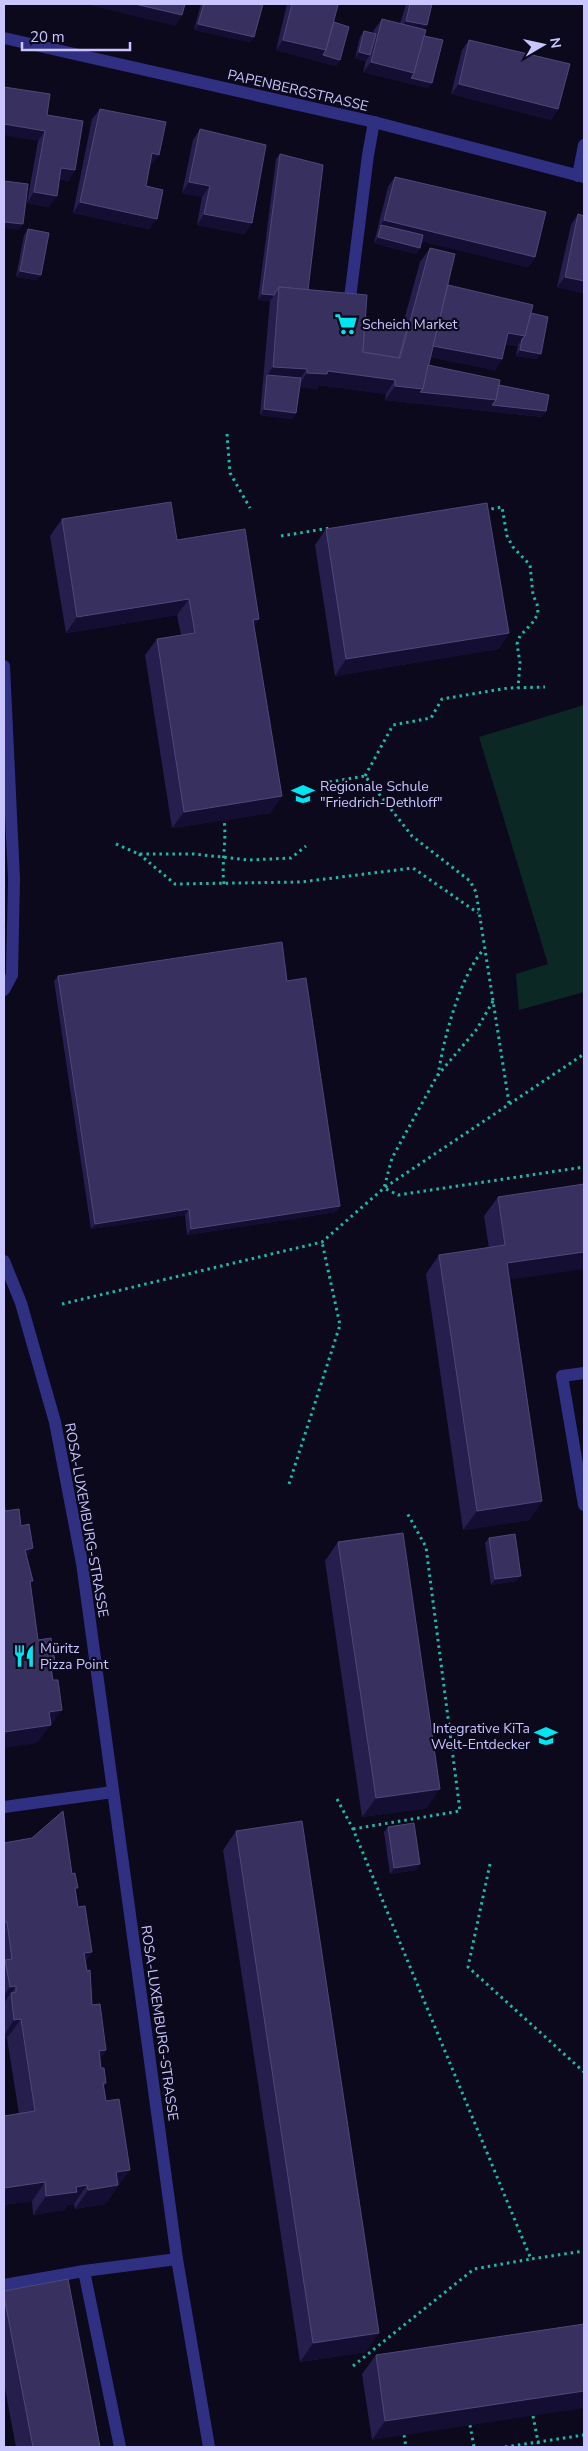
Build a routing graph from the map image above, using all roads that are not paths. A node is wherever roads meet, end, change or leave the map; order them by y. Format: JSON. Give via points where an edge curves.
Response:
{"nodes":[{"id":1,"x":4,"y":38,"type":"edge"},
{"id":2,"x":374,"y":122,"type":"junction"},
{"id":3,"x":584,"y":145,"type":"edge"},
{"id":4,"x":581,"y":177,"type":"edge"},
{"id":5,"x":350,"y":298,"type":"edge"},
{"id":6,"x":4,"y":666,"type":"edge"},
{"id":7,"x":4,"y":990,"type":"edge"},
{"id":8,"x":4,"y":1261,"type":"edge"},
{"id":9,"x":10,"y":1289,"type":"edge"},
{"id":10,"x":584,"y":1373,"type":"edge"},
{"id":11,"x":584,"y":1505,"type":"edge"},
{"id":12,"x":113,"y":1792,"type":"junction"},
{"id":13,"x":4,"y":1807,"type":"edge"},
{"id":14,"x":177,"y":2259,"type":"junction"},
{"id":15,"x":84,"y":2271,"type":"junction"},
{"id":16,"x":4,"y":2285,"type":"edge"},
{"id":17,"x":120,"y":2447,"type":"edge"},
{"id":18,"x":208,"y":2447,"type":"edge"}],
"edges":[{"from":1,"to":2,"type":"street","name":"PAPENBERGSTRASSE"},
{"from":2,"to":4,"type":"street","name":"PAPENBERGSTRASSE"},
{"from":2,"to":5,"type":"street"},
{"from":3,"to":4,"type":"street"},
{"from":6,"to":7,"type":"street","via":[[14,879],[12,974]]},
{"from":8,"to":9,"type":"street","name":"ROSA-LUXEMBURG-STRASSE"},
{"from":9,"to":12,"type":"street","name":"ROSA-LUXEMBURG-STRASSE","via":[[55,1422],[82,1563]]},
{"from":10,"to":11,"type":"street","via":[[562,1376]]},
{"from":12,"to":13,"type":"street"},
{"from":12,"to":14,"type":"street","name":"ROSA-LUXEMBURG-STRASSE"},
{"from":14,"to":15,"type":"street"},
{"from":14,"to":18,"type":"street","name":"ROSA-LUXEMBURG-STRASSE"},
{"from":15,"to":16,"type":"street"},
{"from":15,"to":17,"type":"street"}]}
